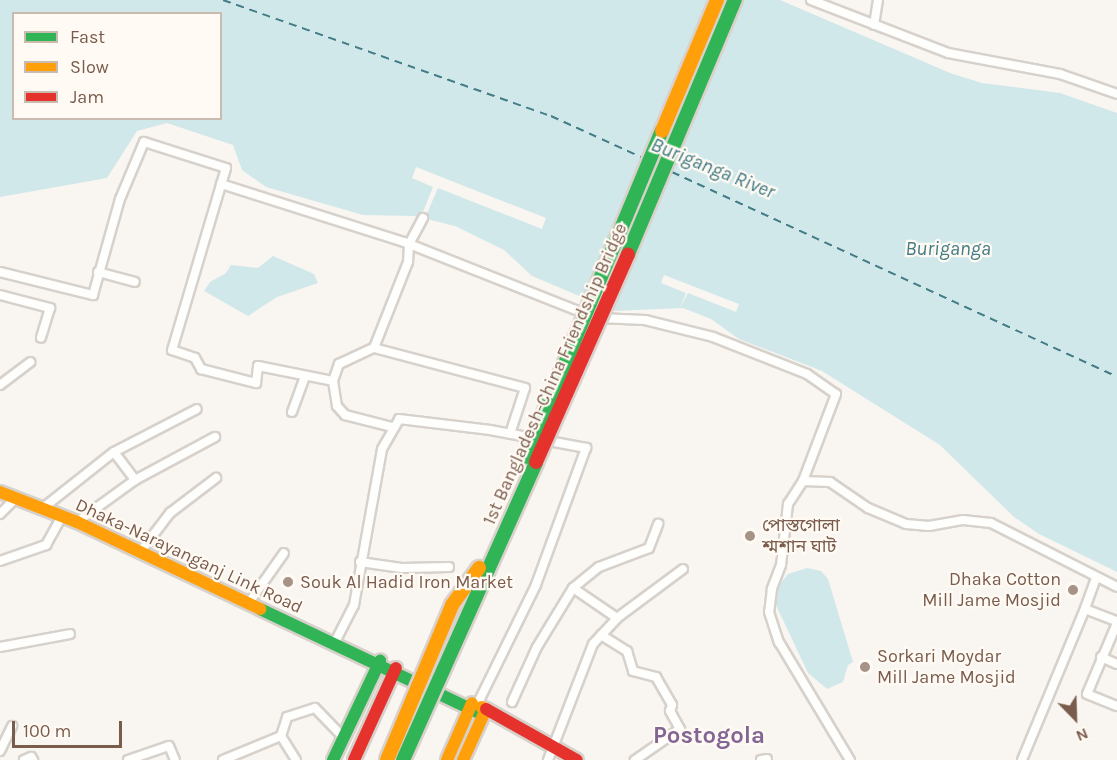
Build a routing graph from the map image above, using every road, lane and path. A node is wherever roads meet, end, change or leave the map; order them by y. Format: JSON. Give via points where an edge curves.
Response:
{"nodes":[{"id":1,"x":717,"y":0,"type":"edge"},
{"id":2,"x":735,"y":0,"type":"edge"},
{"id":3,"x":811,"y":0,"type":"edge"},
{"id":4,"x":875,"y":1,"type":"edge"},
{"id":5,"x":874,"y":25,"type":"junction"},
{"id":6,"x":1117,"y":94,"type":"edge"},
{"id":7,"x":221,"y":184,"type":"junction"},
{"id":8,"x":423,"y":218,"type":"dead end"},
{"id":9,"x":409,"y":244,"type":"junction"},
{"id":10,"x":0,"y":272,"type":"edge"},
{"id":11,"x":98,"y":272,"type":"junction"},
{"id":12,"x":135,"y":282,"type":"dead end"},
{"id":13,"x":0,"y":295,"type":"edge"},
{"id":14,"x":41,"y":338,"type":"dead end"},
{"id":15,"x":374,"y":348,"type":"junction"},
{"id":16,"x":30,"y":362,"type":"dead end"},
{"id":17,"x":305,"y":376,"type":"junction"},
{"id":18,"x":333,"y":381,"type":"junction"},
{"id":19,"x":0,"y":385,"type":"edge"},
{"id":20,"x":197,"y":409,"type":"dead end"},
{"id":21,"x":292,"y":412,"type":"dead end"},
{"id":22,"x":392,"y":427,"type":"junction"},
{"id":23,"x":510,"y":434,"type":"junction"},
{"id":24,"x":215,"y":437,"type":"dead end"},
{"id":25,"x":114,"y":452,"type":"junction"},
{"id":26,"x":216,"y":478,"type":"dead end"},
{"id":27,"x":135,"y":480,"type":"junction"},
{"id":28,"x":802,"y":481,"type":"junction"},
{"id":29,"x":0,"y":492,"type":"edge"},
{"id":30,"x":15,"y":499,"type":"junction"},
{"id":31,"x":43,"y":508,"type":"junction"},
{"id":32,"x":0,"y":514,"type":"edge"},
{"id":33,"x":62,"y":516,"type":"junction"},
{"id":34,"x":77,"y":522,"type":"junction"},
{"id":35,"x":658,"y":524,"type":"dead end"},
{"id":36,"x":141,"y":551,"type":"junction"},
{"id":37,"x":284,"y":553,"type":"dead end"},
{"id":38,"x":0,"y":561,"type":"edge"},
{"id":39,"x":360,"y":562,"type":"junction"},
{"id":40,"x":449,"y":567,"type":"dead end"},
{"id":41,"x":683,"y":569,"type":"dead end"},
{"id":42,"x":483,"y":570,"type":"junction"},
{"id":43,"x":1096,"y":578,"type":"junction"},
{"id":44,"x":1117,"y":587,"type":"edge"},
{"id":45,"x":573,"y":588,"type":"junction"},
{"id":46,"x":248,"y":604,"type":"junction"},
{"id":47,"x":1085,"y":609,"type":"junction"},
{"id":48,"x":617,"y":618,"type":"junction"},
{"id":49,"x":1117,"y":622,"type":"edge"},
{"id":50,"x":70,"y":634,"type":"dead end"},
{"id":51,"x":601,"y":635,"type":"junction"},
{"id":52,"x":334,"y":644,"type":"junction"},
{"id":53,"x":0,"y":647,"type":"edge"},
{"id":54,"x":1101,"y":657,"type":"junction"},
{"id":55,"x":1117,"y":664,"type":"edge"},
{"id":56,"x":387,"y":667,"type":"junction"},
{"id":57,"x":512,"y":702,"type":"dead end"},
{"id":58,"x":1117,"y":706,"type":"edge"},
{"id":59,"x":477,"y":708,"type":"junction"},
{"id":60,"x":12,"y":726,"type":"dead end"},
{"id":61,"x":281,"y":736,"type":"junction"},
{"id":62,"x":343,"y":737,"type":"junction"},
{"id":63,"x":0,"y":752,"type":"edge"},
{"id":64,"x":550,"y":753,"type":"edge"},
{"id":65,"x":4,"y":760,"type":"edge"},
{"id":66,"x":24,"y":760,"type":"edge"},
{"id":67,"x":33,"y":760,"type":"edge"},
{"id":68,"x":128,"y":760,"type":"edge"},
{"id":69,"x":176,"y":760,"type":"edge"},
{"id":70,"x":223,"y":760,"type":"edge"},
{"id":71,"x":296,"y":760,"type":"edge"},
{"id":72,"x":333,"y":760,"type":"edge"},
{"id":73,"x":345,"y":760,"type":"edge"},
{"id":74,"x":354,"y":760,"type":"edge"},
{"id":75,"x":387,"y":760,"type":"edge"},
{"id":76,"x":393,"y":760,"type":"edge"},
{"id":77,"x":403,"y":760,"type":"edge"},
{"id":78,"x":414,"y":760,"type":"edge"},
{"id":79,"x":447,"y":760,"type":"edge"},
{"id":80,"x":452,"y":760,"type":"edge"},
{"id":81,"x":463,"y":760,"type":"edge"},
{"id":82,"x":577,"y":760,"type":"edge"},
{"id":83,"x":635,"y":760,"type":"edge"},
{"id":84,"x":850,"y":760,"type":"edge"},
{"id":85,"x":1022,"y":760,"type":"edge"}],
"edges":[{"from":1,"to":42,"type":"main road","name":"1st Bangladesh-China Friendship Bridge","bridge":true},
{"from":2,"to":42,"type":"main road","name":"1st Bangladesh-China Friendship Bridge","bridge":true},
{"from":3,"to":5,"type":"street"},
{"from":4,"to":5,"type":"street"},
{"from":5,"to":6,"type":"street","via":[[948,53],[1060,74]]},
{"from":7,"to":9,"type":"street"},
{"from":7,"to":11,"type":"street","via":[[226,168],[144,142],[120,199]]},
{"from":7,"to":17,"type":"street","via":[[172,350],[195,358],[201,369],[256,383],[258,366]]},
{"from":8,"to":9,"type":"street"},
{"from":9,"to":15,"type":"street","via":[[408,262]]},
{"from":9,"to":28,"type":"street","via":[[569,304],[594,318],[645,320],[713,338],[770,358],[831,387],[837,394]]},
{"from":10,"to":11,"type":"street","via":[[93,295]]},
{"from":11,"to":12,"type":"street"},
{"from":13,"to":14,"type":"street","via":[[50,308]]},
{"from":15,"to":18,"type":"street","via":[[339,364]]},
{"from":15,"to":23,"type":"street","via":[[525,388]]},
{"from":16,"to":19,"type":"street"},
{"from":17,"to":18,"type":"street"},
{"from":17,"to":21,"type":"street"},
{"from":18,"to":22,"type":"street","via":[[338,406],[345,415]]},
{"from":20,"to":25,"type":"street"},
{"from":22,"to":23,"type":"street","via":[[399,419]]},
{"from":22,"to":39,"type":"street","via":[[382,449]]},
{"from":23,"to":59,"type":"street","via":[[586,448],[536,585]]},
{"from":24,"to":27,"type":"street"},
{"from":25,"to":27,"type":"street"},
{"from":25,"to":31,"type":"street"},
{"from":26,"to":36,"type":"street","via":[[170,513]]},
{"from":27,"to":34,"type":"street"},
{"from":28,"to":43,"type":"street","via":[[830,483],[868,508],[906,524],[929,526],[963,520],[991,523]]},
{"from":28,"to":84,"type":"street","via":[[788,504],[781,565],[769,612],[779,642]]},
{"from":29,"to":30,"type":"main road","name":"Dhaka-Narayanganj Link Road"},
{"from":30,"to":31,"type":"main road","name":"Dhaka-Narayanganj Link Road"},
{"from":30,"to":32,"type":"street"},
{"from":31,"to":33,"type":"main road","name":"Dhaka-Narayanganj Link Road"},
{"from":33,"to":34,"type":"main road","name":"Dhaka-Narayanganj Link Road"},
{"from":33,"to":38,"type":"street","via":[[46,544]]},
{"from":34,"to":36,"type":"main road","name":"Dhaka-Narayanganj Link Road"},
{"from":35,"to":45,"type":"street","via":[[649,548],[598,567]]},
{"from":36,"to":46,"type":"main road","name":"Dhaka-Narayanganj Link Road"},
{"from":37,"to":46,"type":"street"},
{"from":39,"to":40,"type":"street","via":[[402,568]]},
{"from":39,"to":52,"type":"street","via":[[354,605]]},
{"from":41,"to":48,"type":"street"},
{"from":42,"to":75,"type":"main road","bridge":true,"via":[[452,605]]},
{"from":42,"to":76,"type":"main road","name":"1st Bangladesh-China Friendship Bridge","bridge":true},
{"from":42,"to":77,"type":"main road","name":"1st Bangladesh-China Friendship Bridge","bridge":true},
{"from":42,"to":78,"type":"main road","bridge":true,"via":[[476,618]]},
{"from":43,"to":44,"type":"street"},
{"from":43,"to":47,"type":"street"},
{"from":45,"to":48,"type":"street"},
{"from":45,"to":57,"type":"street","via":[[542,639]]},
{"from":46,"to":52,"type":"main road","name":"Dhaka-Narayanganj Link Road"},
{"from":47,"to":49,"type":"street"},
{"from":47,"to":85,"type":"street"},
{"from":48,"to":51,"type":"street"},
{"from":49,"to":54,"type":"street"},
{"from":50,"to":53,"type":"street"},
{"from":51,"to":64,"type":"street","via":[[593,644]]},
{"from":51,"to":83,"type":"street","via":[[627,651],[633,671],[656,677],[680,729]]},
{"from":52,"to":56,"type":"main road","name":"Dhaka-Narayanganj Link Road"},
{"from":54,"to":55,"type":"street"},
{"from":54,"to":58,"type":"street","via":[[1087,694]]},
{"from":56,"to":59,"type":"main road","name":"Dhaka-Narayanganj Link Road"},
{"from":56,"to":62,"type":"main road"},
{"from":56,"to":73,"type":"main road"},
{"from":56,"to":74,"type":"main road"},
{"from":59,"to":64,"type":"main road","name":"Dhaka-Narayanganj Link Road","via":[[504,719]]},
{"from":59,"to":79,"type":"main road"},
{"from":59,"to":80,"type":"main road"},
{"from":59,"to":81,"type":"main road"},
{"from":60,"to":63,"type":"street"},
{"from":61,"to":62,"type":"street","via":[[287,717],[315,708]]},
{"from":61,"to":70,"type":"street"},
{"from":61,"to":71,"type":"street"},
{"from":62,"to":72,"type":"main road"},
{"from":63,"to":65,"type":"street"},
{"from":64,"to":82,"type":"main road","name":"Dhaka-Narayanganj Link Road"},
{"from":66,"to":67,"type":"street"},
{"from":68,"to":69,"type":"street","via":[[169,746]]}]}
